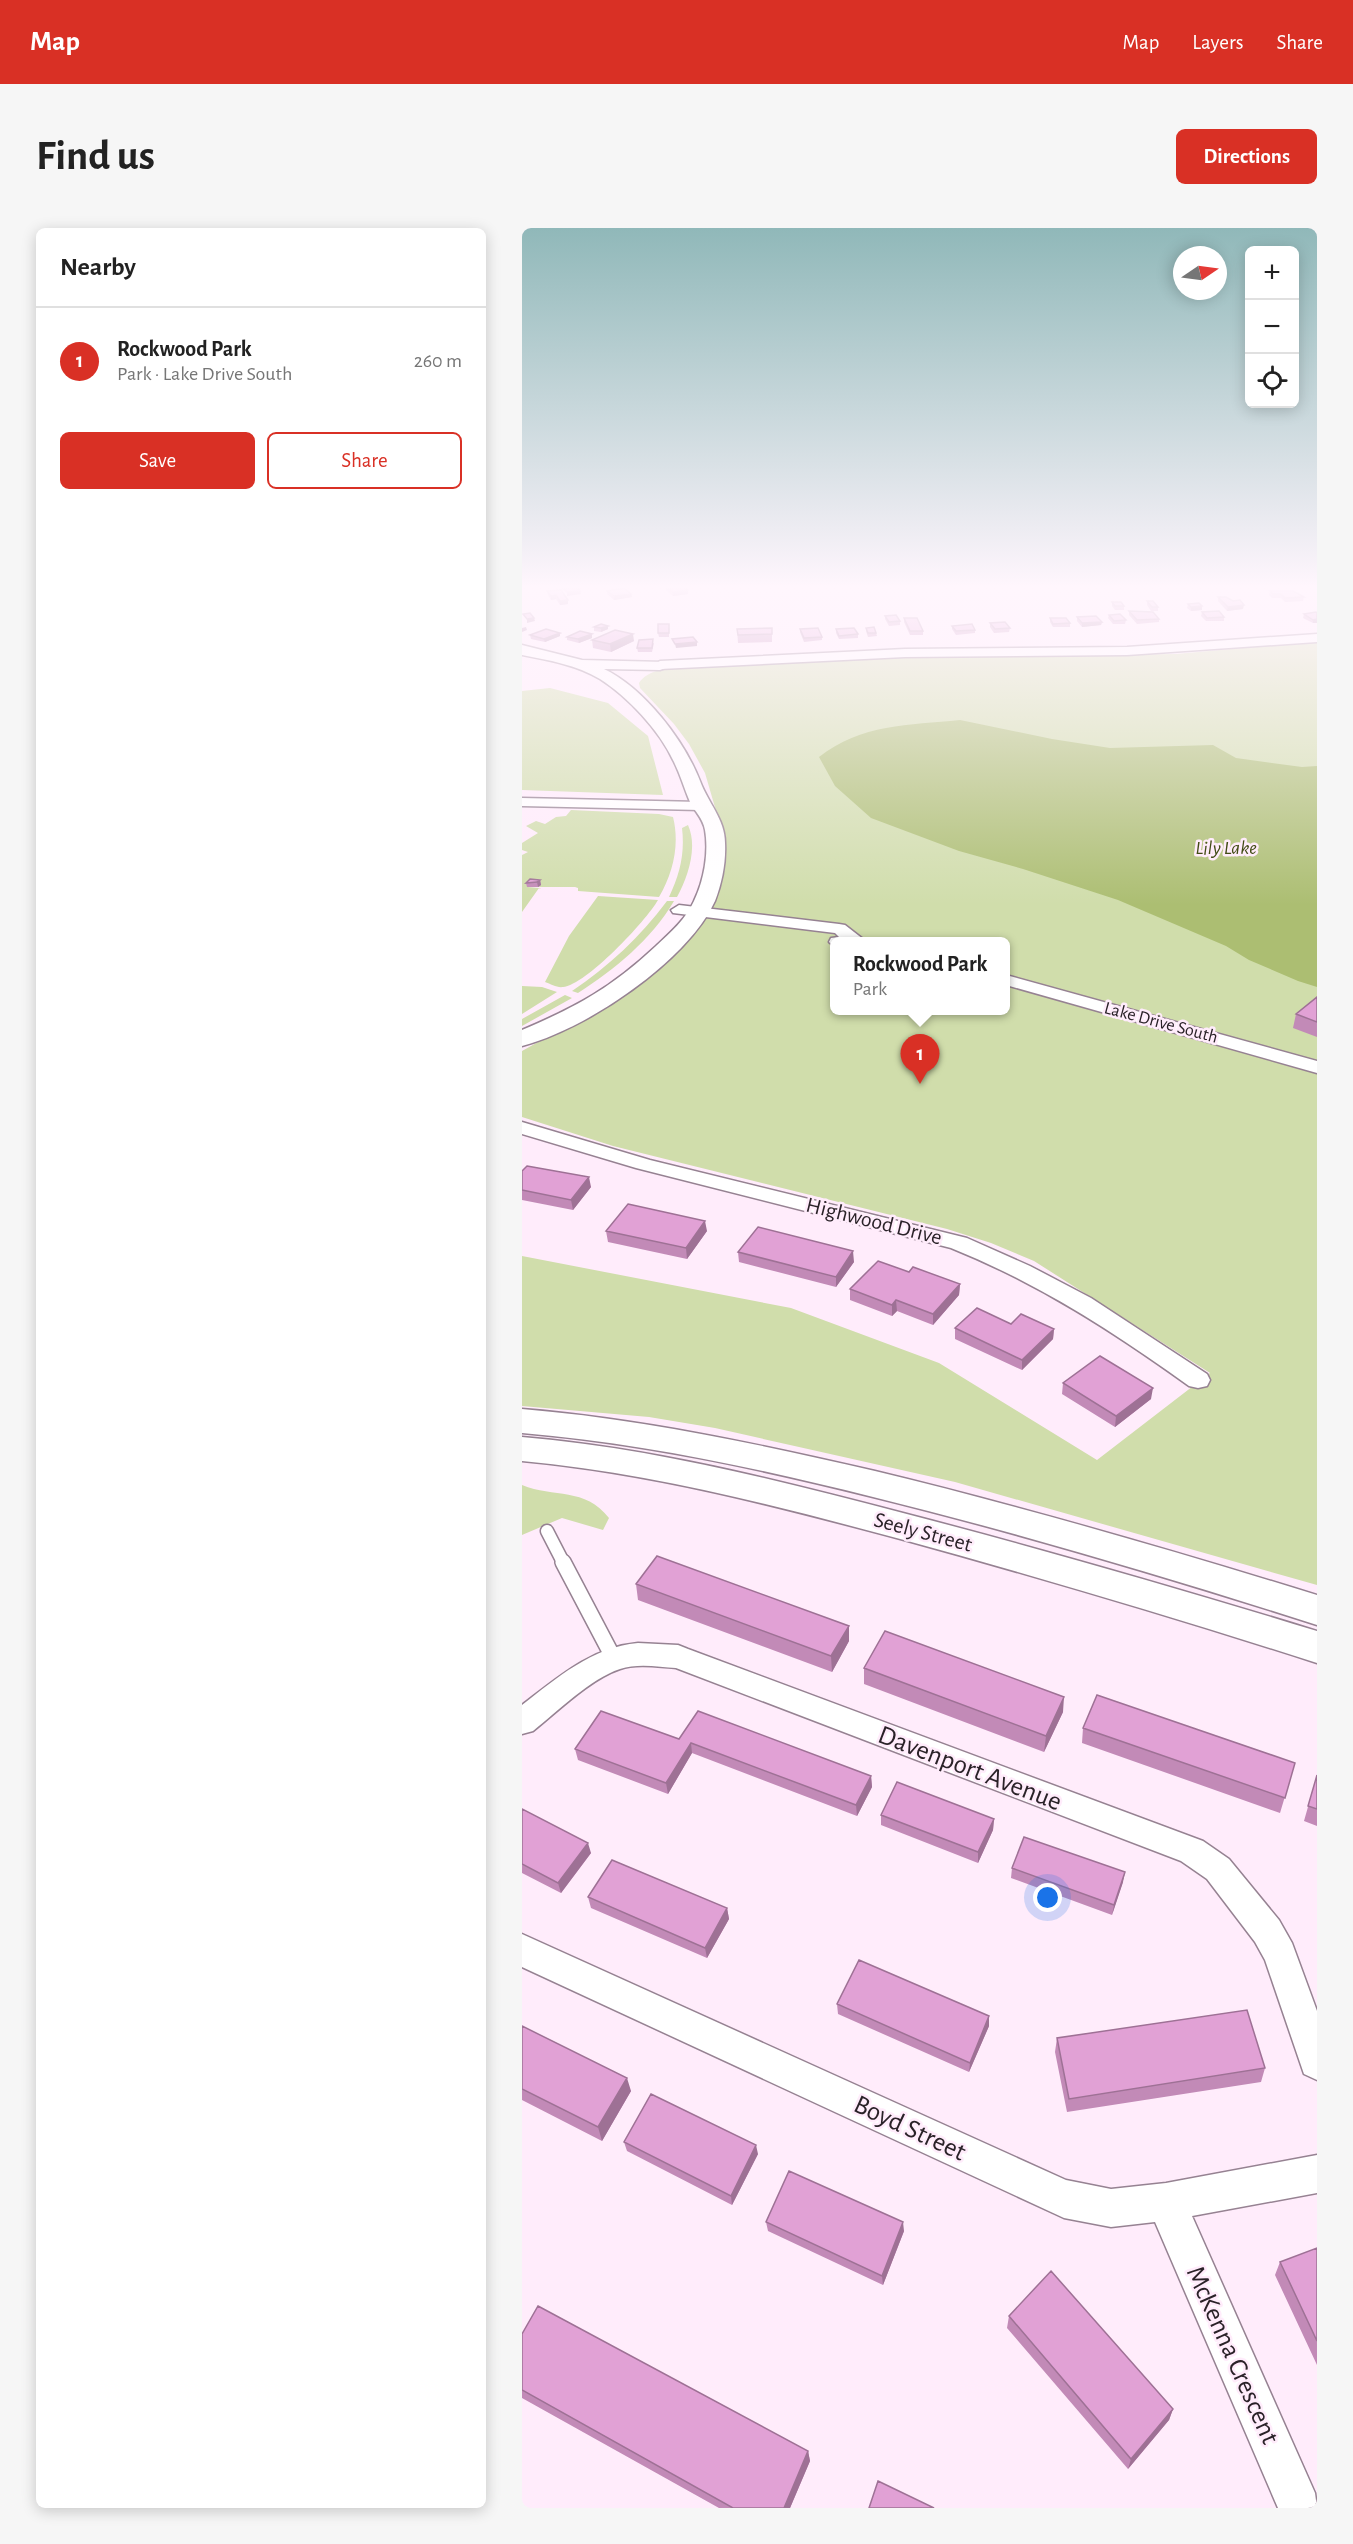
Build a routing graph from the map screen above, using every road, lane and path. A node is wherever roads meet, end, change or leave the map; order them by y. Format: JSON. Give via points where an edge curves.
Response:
{"nodes":[{"id":1,"x":625,"y":692,"type":"edge"},
{"id":2,"x":522,"y":802,"type":"edge"},
{"id":3,"x":700,"y":806,"type":"junction"},
{"id":4,"x":696,"y":855,"type":"dead end"},
{"id":5,"x":687,"y":889,"type":"dead end"},
{"id":6,"x":684,"y":918,"type":"junction"},
{"id":7,"x":854,"y":937,"type":"edge"},
{"id":8,"x":830,"y":941,"type":"edge"},
{"id":9,"x":1010,"y":981,"type":"edge"},
{"id":10,"x":522,"y":1038,"type":"edge"},
{"id":11,"x":1317,"y":1067,"type":"edge"},
{"id":12,"x":522,"y":1128,"type":"edge"},
{"id":13,"x":1198,"y":1380,"type":"dead end"},
{"id":14,"x":522,"y":1421,"type":"edge"},
{"id":15,"x":522,"y":1449,"type":"edge"},
{"id":16,"x":548,"y":1531,"type":"dead end"},
{"id":17,"x":1317,"y":1610,"type":"edge"},
{"id":18,"x":1317,"y":1647,"type":"edge"},
{"id":19,"x":614,"y":1659,"type":"junction"},
{"id":20,"x":522,"y":1722,"type":"edge"},
{"id":21,"x":522,"y":1950,"type":"edge"},
{"id":22,"x":1317,"y":2062,"type":"edge"},
{"id":23,"x":1317,"y":2174,"type":"edge"},
{"id":24,"x":1166,"y":2202,"type":"junction"},
{"id":25,"x":1300,"y":2508,"type":"edge"}],
"edges":[{"from":1,"to":3,"type":"street","via":[[675,748]]},
{"from":2,"to":3,"type":"street"},
{"from":3,"to":4,"type":"street","via":[[695,819]]},
{"from":3,"to":6,"type":"street","via":[[713,820],[716,855],[704,902]]},
{"from":5,"to":6,"type":"street"},
{"from":6,"to":7,"type":"street","via":[[839,929]]},
{"from":6,"to":8,"type":"street"},
{"from":6,"to":10,"type":"street","via":[[636,975],[595,1006]]},
{"from":9,"to":11,"type":"street","name":"Lake Drive South"},
{"from":12,"to":13,"type":"street","name":"Highwood Drive","via":[[643,1164],[948,1240],[997,1257],[1120,1326]]},
{"from":14,"to":17,"type":"main road","name":"Seely Street","via":[[659,1437],[814,1470],[1071,1536]]},
{"from":15,"to":18,"type":"main road","name":"Seely Street","via":[[647,1465],[798,1499],[1064,1570]]},
{"from":16,"to":19,"type":"lane"},
{"from":19,"to":20,"type":"street","name":"Davenport Avenue"},
{"from":19,"to":22,"type":"street","name":"Davenport Avenue","via":[[647,1654],[678,1657],[1203,1857],[1218,1869],[1273,1941]]},
{"from":21,"to":24,"type":"street","name":"Boyd Street","via":[[1064,2199],[1111,2208]]},
{"from":23,"to":24,"type":"street","name":"Boyd Street"},
{"from":24,"to":25,"type":"street","name":"McKenna Crescent"}]}
